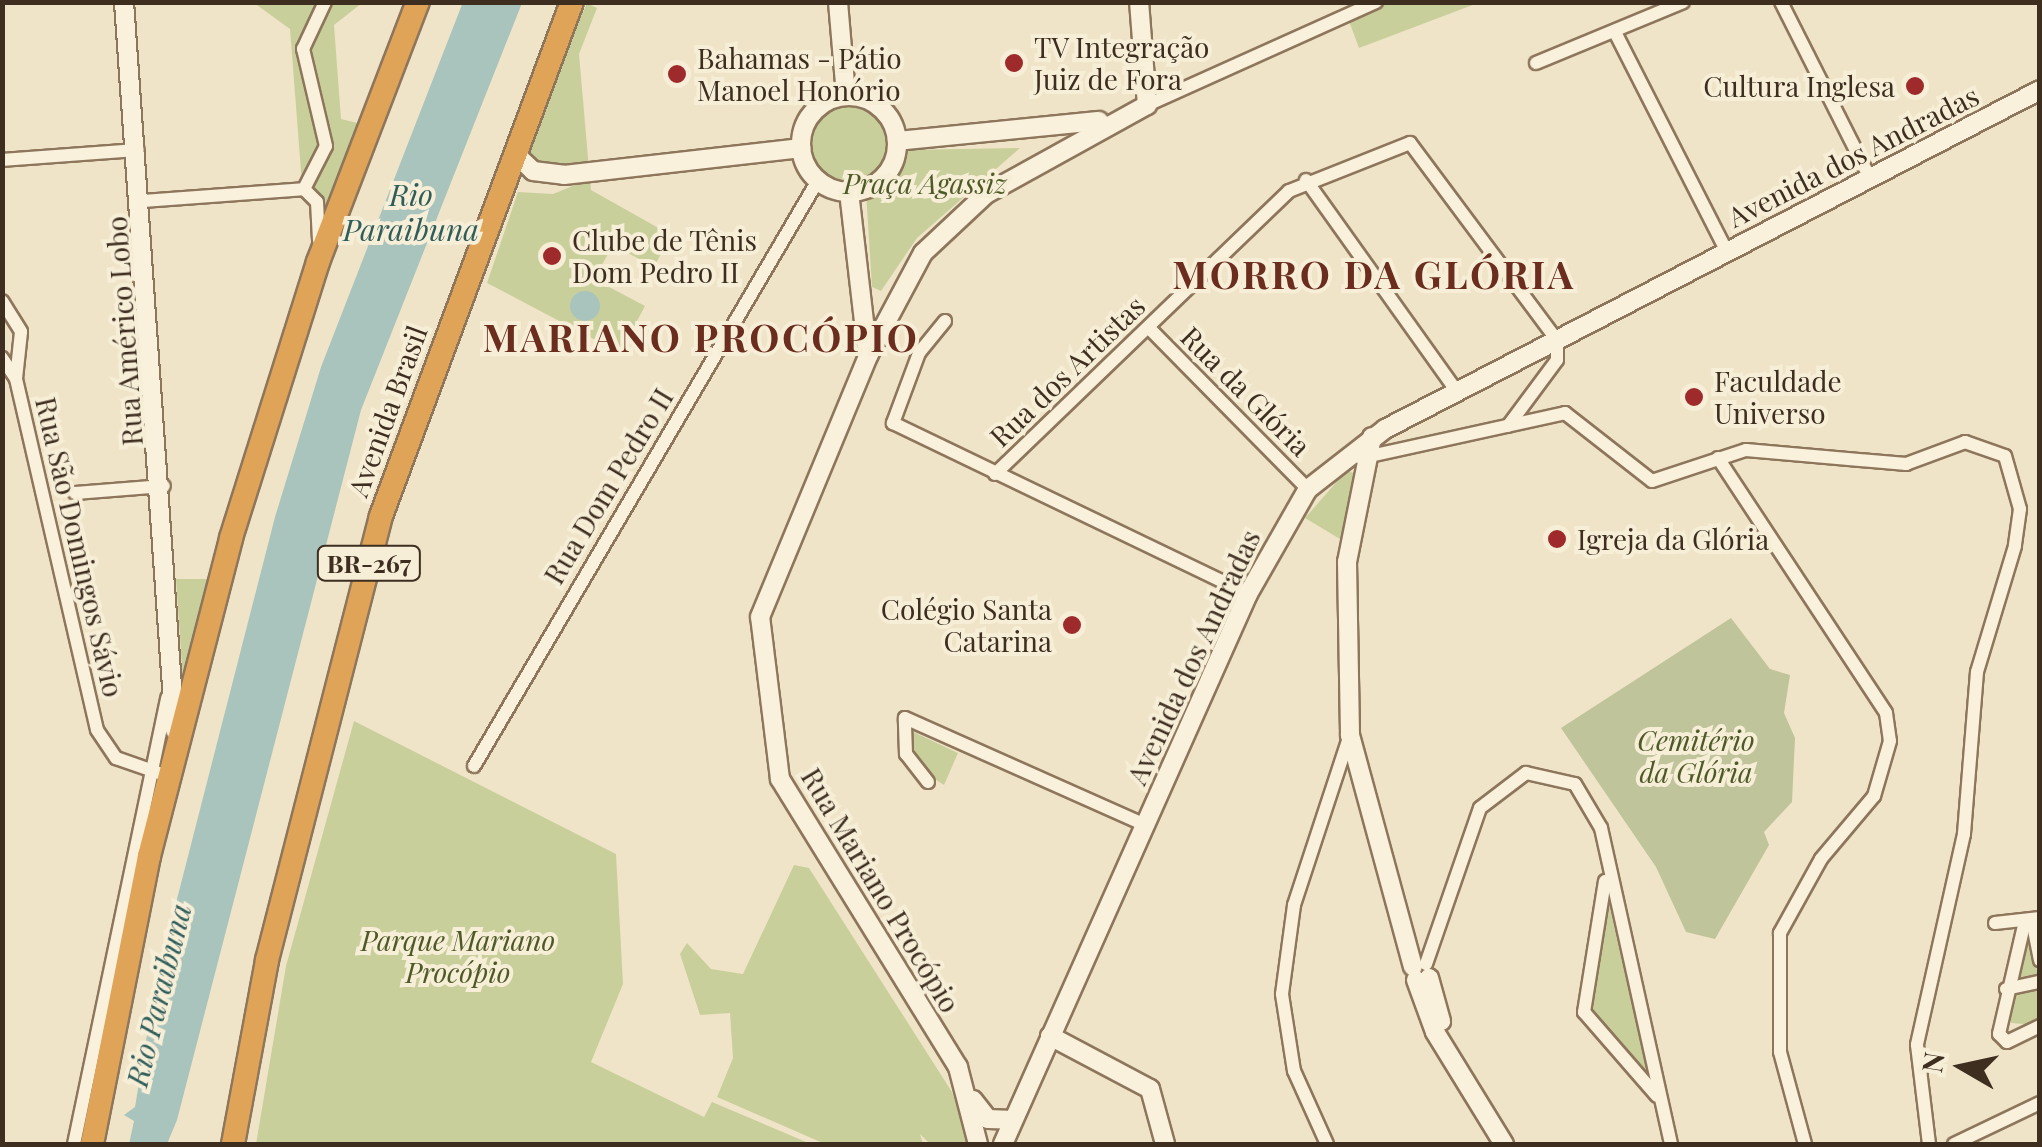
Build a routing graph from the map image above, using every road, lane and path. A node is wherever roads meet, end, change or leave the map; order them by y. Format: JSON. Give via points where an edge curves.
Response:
{"nodes":[{"id":1,"x":124,"y":2,"type":"edge"},
{"id":2,"x":324,"y":2,"type":"edge"},
{"id":3,"x":418,"y":2,"type":"edge"},
{"id":4,"x":572,"y":2,"type":"edge"},
{"id":5,"x":838,"y":2,"type":"edge"},
{"id":6,"x":1139,"y":2,"type":"edge"},
{"id":7,"x":1376,"y":2,"type":"edge"},
{"id":8,"x":1683,"y":2,"type":"edge"},
{"id":9,"x":1781,"y":2,"type":"edge"},
{"id":10,"x":1615,"y":32,"type":"junction"},
{"id":11,"x":1536,"y":63,"type":"dead end"},
{"id":12,"x":2040,"y":90,"type":"edge"},
{"id":13,"x":846,"y":95,"type":"junction"},
{"id":14,"x":1147,"y":105,"type":"junction"},
{"id":15,"x":1110,"y":120,"type":"junction"},
{"id":16,"x":1018,"y":132,"type":"junction"},
{"id":17,"x":897,"y":141,"type":"junction"},
{"id":18,"x":801,"y":148,"type":"junction"},
{"id":19,"x":138,"y":150,"type":"junction"},
{"id":20,"x":514,"y":152,"type":"junction"},
{"id":21,"x":2,"y":160,"type":"edge"},
{"id":22,"x":1017,"y":174,"type":"junction"},
{"id":23,"x":1870,"y":178,"type":"junction"},
{"id":24,"x":1306,"y":180,"type":"junction"},
{"id":25,"x":818,"y":182,"type":"junction"},
{"id":26,"x":304,"y":188,"type":"junction"},
{"id":27,"x":849,"y":192,"type":"junction"},
{"id":28,"x":142,"y":200,"type":"junction"},
{"id":29,"x":1727,"y":252,"type":"junction"},
{"id":30,"x":318,"y":262,"type":"junction"},
{"id":31,"x":902,"y":285,"type":"junction"},
{"id":32,"x":860,"y":293,"type":"junction"},
{"id":33,"x":2,"y":301,"type":"edge"},
{"id":34,"x":945,"y":321,"type":"dead end"},
{"id":35,"x":1149,"y":328,"type":"junction"},
{"id":36,"x":1557,"y":340,"type":"junction"},
{"id":37,"x":868,"y":356,"type":"junction"},
{"id":38,"x":2,"y":358,"type":"edge"},
{"id":39,"x":16,"y":378,"type":"junction"},
{"id":40,"x":1457,"y":392,"type":"junction"},
{"id":41,"x":1506,"y":428,"type":"junction"},
{"id":42,"x":1372,"y":437,"type":"junction"},
{"id":43,"x":1366,"y":457,"type":"junction"},
{"id":44,"x":1718,"y":458,"type":"junction"},
{"id":45,"x":1339,"y":462,"type":"junction"},
{"id":46,"x":995,"y":474,"type":"junction"},
{"id":47,"x":164,"y":486,"type":"junction"},
{"id":48,"x":1308,"y":490,"type":"junction"},
{"id":49,"x":74,"y":492,"type":"dead end"},
{"id":50,"x":1248,"y":594,"type":"junction"},
{"id":51,"x":174,"y":656,"type":"junction"},
{"id":52,"x":1350,"y":735,"type":"junction"},
{"id":53,"x":176,"y":749,"type":"junction"},
{"id":54,"x":474,"y":766,"type":"dead end"},
{"id":55,"x":162,"y":774,"type":"junction"},
{"id":56,"x":928,"y":782,"type":"dead end"},
{"id":57,"x":1145,"y":826,"type":"junction"},
{"id":58,"x":1607,"y":874,"type":"junction"},
{"id":59,"x":2032,"y":920,"type":"edge"},
{"id":60,"x":1995,"y":923,"type":"dead end"},
{"id":61,"x":2040,"y":960,"type":"edge"},
{"id":62,"x":1421,"y":970,"type":"junction"},
{"id":63,"x":2040,"y":982,"type":"edge"},
{"id":64,"x":2004,"y":991,"type":"junction"},
{"id":65,"x":2040,"y":1026,"type":"edge"},
{"id":66,"x":1050,"y":1036,"type":"junction"},
{"id":67,"x":971,"y":1096,"type":"junction"},
{"id":68,"x":1660,"y":1099,"type":"junction"},
{"id":69,"x":2038,"y":1106,"type":"edge"},
{"id":70,"x":1015,"y":1115,"type":"junction"},
{"id":71,"x":74,"y":1144,"type":"edge"},
{"id":72,"x":92,"y":1144,"type":"edge"},
{"id":73,"x":234,"y":1144,"type":"edge"},
{"id":74,"x":978,"y":1144,"type":"edge"},
{"id":75,"x":1004,"y":1144,"type":"edge"},
{"id":76,"x":1018,"y":1144,"type":"edge"},
{"id":77,"x":1165,"y":1144,"type":"edge"},
{"id":78,"x":1328,"y":1144,"type":"edge"},
{"id":79,"x":1504,"y":1144,"type":"edge"},
{"id":80,"x":1672,"y":1144,"type":"edge"},
{"id":81,"x":1805,"y":1144,"type":"edge"},
{"id":82,"x":1929,"y":1144,"type":"edge"},
{"id":83,"x":1954,"y":1144,"type":"edge"}],
"edges":[{"from":1,"to":19,"type":"main road","name":"Rua Américo Lobo"},
{"from":2,"to":26,"type":"street","via":[[303,48],[326,146]]},
{"from":3,"to":30,"type":"highway"},
{"from":4,"to":20,"type":"highway","name":"Avenida Brasil","number":"BR-267"},
{"from":5,"to":13,"type":"main road"},
{"from":6,"to":14,"type":"main road"},
{"from":7,"to":14,"type":"street","name":"Rua Mariano Procópio"},
{"from":8,"to":10,"type":"street"},
{"from":9,"to":23,"type":"street"},
{"from":10,"to":11,"type":"street"},
{"from":10,"to":29,"type":"street"},
{"from":12,"to":23,"type":"main road","name":"Avenida dos Andradas"},
{"from":13,"to":17,"type":"main road","via":[[877,104]]},
{"from":13,"to":18,"type":"main road","via":[[812,112]]},
{"from":14,"to":15,"type":"main road","name":"Rua Mariano Procópio"},
{"from":15,"to":16,"type":"main road"},
{"from":15,"to":22,"type":"main road","name":"Rua Mariano Procópio"},
{"from":16,"to":17,"type":"main road"},
{"from":16,"to":22,"type":"main road","via":[[1032,147]]},
{"from":17,"to":27,"type":"main road","via":[[881,180]]},
{"from":18,"to":20,"type":"main road","via":[[564,176],[533,172]]},
{"from":18,"to":25,"type":"main road"},
{"from":19,"to":21,"type":"street"},
{"from":19,"to":28,"type":"main road","name":"Rua Américo Lobo"},
{"from":20,"to":73,"type":"highway","name":"Avenida Brasil","number":"BR-267","via":[[381,516],[267,960]]},
{"from":22,"to":31,"type":"main road","name":"Rua Mariano Procópio","via":[[944,232]]},
{"from":23,"to":29,"type":"main road","name":"Avenida dos Andradas"},
{"from":24,"to":35,"type":"street","name":"Rua dos Artistas"},
{"from":24,"to":36,"type":"street","name":"Rua dos Artistas","via":[[1418,146]]},
{"from":24,"to":40,"type":"street"},
{"from":25,"to":27,"type":"main road"},
{"from":25,"to":54,"type":"street","name":"Rua Dom Pedro II"},
{"from":26,"to":28,"type":"street"},
{"from":26,"to":30,"type":"street","via":[[320,214]]},
{"from":27,"to":32,"type":"main road"},
{"from":28,"to":47,"type":"main road","name":"Rua Américo Lobo"},
{"from":29,"to":36,"type":"main road","name":"Avenida dos Andradas"},
{"from":30,"to":53,"type":"highway"},
{"from":31,"to":32,"type":"main road","via":[[879,305]]},
{"from":31,"to":37,"type":"main road","name":"Rua Mariano Procópio"},
{"from":32,"to":37,"type":"main road"},
{"from":33,"to":39,"type":"street","via":[[21,332]]},
{"from":34,"to":46,"type":"street","via":[[919,352],[890,417]]},
{"from":35,"to":46,"type":"street","name":"Rua dos Artistas"},
{"from":35,"to":48,"type":"street","name":"Rua da Glória"},
{"from":36,"to":40,"type":"main road","name":"Avenida dos Andradas"},
{"from":36,"to":41,"type":"street","via":[[1557,360]]},
{"from":37,"to":67,"type":"main road","name":"Rua Mariano Procópio","via":[[766,592],[763,698],[780,779]]},
{"from":38,"to":39,"type":"street","name":"Rua São Domingos Sávio"},
{"from":39,"to":55,"type":"street","name":"Rua São Domingos Sávio","via":[[106,748]]},
{"from":40,"to":42,"type":"main road","name":"Avenida dos Andradas"},
{"from":41,"to":43,"type":"street"},
{"from":41,"to":44,"type":"street","via":[[1548,414],[1586,421],[1652,481]]},
{"from":42,"to":43,"type":"main road"},
{"from":42,"to":45,"type":"main road","name":"Avenida dos Andradas"},
{"from":43,"to":45,"type":"street"},
{"from":43,"to":52,"type":"main road","via":[[1348,562]]},
{"from":44,"to":81,"type":"street","via":[[1886,713],[1890,741],[1874,796],[1820,859],[1780,932],[1780,1052]]},
{"from":44,"to":82,"type":"street","via":[[1778,448],[1906,464],[1984,443],[2005,456],[2014,478],[2015,546],[1977,672],[1964,834],[1917,1045]]},
{"from":45,"to":48,"type":"main road","name":"Avenida dos Andradas"},
{"from":46,"to":50,"type":"street"},
{"from":47,"to":49,"type":"street"},
{"from":47,"to":51,"type":"main road","name":"Rua Américo Lobo"},
{"from":48,"to":50,"type":"main road","name":"Avenida dos Andradas"},
{"from":50,"to":57,"type":"main road","name":"Avenida dos Andradas"},
{"from":51,"to":53,"type":"main road","name":"Rua Américo Lobo"},
{"from":51,"to":55,"type":"street","name":"Rua Américo Lobo"},
{"from":52,"to":62,"type":"main road"},
{"from":52,"to":78,"type":"street","via":[[1294,905],[1282,994],[1294,1071]]},
{"from":53,"to":55,"type":"highway"},
{"from":55,"to":71,"type":"street","name":"Rua Américo Lobo"},
{"from":55,"to":72,"type":"highway"},
{"from":56,"to":57,"type":"street","via":[[906,754],[905,718]]},
{"from":57,"to":66,"type":"main road","name":"Avenida dos Andradas"},
{"from":58,"to":62,"type":"street","via":[[1601,828],[1575,784],[1526,773],[1480,808]]},
{"from":58,"to":68,"type":"street"},
{"from":58,"to":68,"type":"street","via":[[1584,1012]]},
{"from":59,"to":60,"type":"street"},
{"from":59,"to":61,"type":"street"},
{"from":59,"to":64,"type":"street"},
{"from":62,"to":79,"type":"main road","via":[[1448,1051]]},
{"from":63,"to":64,"type":"street","via":[[2020,979]]},
{"from":64,"to":65,"type":"street","via":[[1999,1034],[2007,1042]]},
{"from":66,"to":70,"type":"main road","name":"Avenida dos Andradas"},
{"from":66,"to":77,"type":"main road","via":[[1150,1089]]},
{"from":67,"to":70,"type":"main road","via":[[988,1119]]},
{"from":67,"to":74,"type":"main road","name":"Rua Mariano Procópio"},
{"from":68,"to":80,"type":"street"},
{"from":69,"to":83,"type":"street"},
{"from":70,"to":75,"type":"main road"},
{"from":70,"to":76,"type":"main road"}]}
